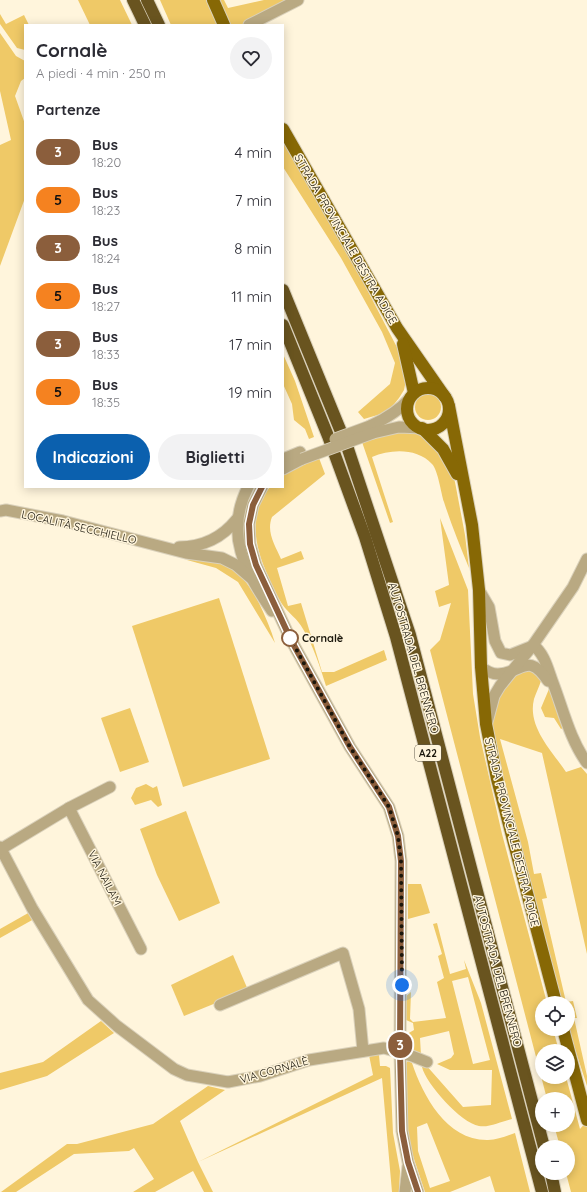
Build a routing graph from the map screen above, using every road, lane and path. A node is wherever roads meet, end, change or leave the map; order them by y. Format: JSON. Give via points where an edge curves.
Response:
{"nodes":[{"id":1,"x":133,"y":0,"type":"edge"},
{"id":2,"x":147,"y":0,"type":"edge"},
{"id":3,"x":213,"y":0,"type":"edge"},
{"id":4,"x":298,"y":0,"type":"edge"},
{"id":5,"x":145,"y":24,"type":"edge"},
{"id":6,"x":159,"y":24,"type":"edge"},
{"id":7,"x":224,"y":24,"type":"edge"},
{"id":8,"x":251,"y":24,"type":"edge"},
{"id":9,"x":284,"y":131,"type":"edge"},
{"id":10,"x":284,"y":292,"type":"edge"},
{"id":11,"x":284,"y":327,"type":"edge"},
{"id":12,"x":397,"y":328,"type":"junction"},
{"id":13,"x":412,"y":395,"type":"junction"},
{"id":14,"x":447,"y":402,"type":"junction"},
{"id":15,"x":422,"y":428,"type":"junction"},
{"id":16,"x":371,"y":430,"type":"junction"},
{"id":17,"x":301,"y":456,"type":"junction"},
{"id":18,"x":284,"y":459,"type":"edge"},
{"id":19,"x":284,"y":468,"type":"edge"},
{"id":20,"x":248,"y":488,"type":"edge"},
{"id":21,"x":262,"y":488,"type":"edge"},
{"id":22,"x":465,"y":492,"type":"junction"},
{"id":23,"x":0,"y":511,"type":"edge"},
{"id":24,"x":237,"y":519,"type":"junction"},
{"id":25,"x":249,"y":524,"type":"junction"},
{"id":26,"x":209,"y":542,"type":"junction"},
{"id":27,"x":239,"y":544,"type":"junction"},
{"id":28,"x":157,"y":546,"type":"junction"},
{"id":29,"x":253,"y":556,"type":"junction"},
{"id":30,"x":218,"y":557,"type":"junction"},
{"id":31,"x":587,"y":559,"type":"edge"},
{"id":32,"x":251,"y":578,"type":"junction"},
{"id":33,"x":479,"y":590,"type":"junction"},
{"id":34,"x":291,"y":640,"type":"junction"},
{"id":35,"x":533,"y":645,"type":"junction"},
{"id":36,"x":481,"y":667,"type":"junction"},
{"id":37,"x":515,"y":669,"type":"junction"},
{"id":38,"x":557,"y":695,"type":"junction"},
{"id":39,"x":486,"y":724,"type":"junction"},
{"id":40,"x":587,"y":763,"type":"edge"},
{"id":41,"x":110,"y":787,"type":"dead end"},
{"id":42,"x":69,"y":808,"type":"junction"},
{"id":43,"x":0,"y":848,"type":"edge"},
{"id":44,"x":141,"y":949,"type":"dead end"},
{"id":45,"x":554,"y":996,"type":"edge"},
{"id":46,"x":220,"y":1005,"type":"dead end"},
{"id":47,"x":565,"y":1036,"type":"edge"},
{"id":48,"x":362,"y":1051,"type":"junction"},
{"id":49,"x":400,"y":1052,"type":"junction"},
{"id":50,"x":427,"y":1062,"type":"dead end"},
{"id":51,"x":587,"y":1120,"type":"edge"},
{"id":52,"x":542,"y":1140,"type":"edge"},
{"id":53,"x":408,"y":1162,"type":"junction"},
{"id":54,"x":552,"y":1180,"type":"edge"},
{"id":55,"x":405,"y":1192,"type":"edge"},
{"id":56,"x":418,"y":1192,"type":"edge"},
{"id":57,"x":542,"y":1192,"type":"edge"},
{"id":58,"x":555,"y":1192,"type":"edge"}],
"edges":[{"from":1,"to":5,"type":"highway"},
{"from":2,"to":6,"type":"highway"},
{"from":3,"to":7,"type":"main road"},
{"from":4,"to":8,"type":"street"},
{"from":9,"to":12,"type":"main road","name":"STRADA PROVINCIALE DESTRA ADIGE"},
{"from":10,"to":52,"type":"highway","name":"AUTOSTRADA DEL BRENNERO","number":"A22","via":[[348,449],[410,635]]},
{"from":11,"to":57,"type":"highway","name":"AUTOSTRADA DEL BRENNERO","number":"A22","via":[[365,536],[396,637]]},
{"from":12,"to":13,"type":"main road","name":"STRADA PROVINCIALE DESTRA ADIGE","via":[[408,360]]},
{"from":12,"to":14,"type":"main road","name":"STRADA PROVINCIALE DESTRA ADIGE"},
{"from":13,"to":14,"type":"main road","via":[[428,388],[438,390]]},
{"from":13,"to":15,"type":"main road","via":[[408,404],[408,416],[416,426]]},
{"from":13,"to":16,"type":"street","via":[[405,405]]},
{"from":14,"to":15,"type":"main road","via":[[447,418],[434,428]]},
{"from":14,"to":22,"type":"main road","name":"STRADA PROVINCIALE DESTRA ADIGE"},
{"from":15,"to":16,"type":"street"},
{"from":15,"to":22,"type":"main road","name":"STRADA PROVINCIALE DESTRA ADIGE","via":[[448,455]]},
{"from":16,"to":17,"type":"street","bridge":true},
{"from":17,"to":18,"type":"street"},
{"from":17,"to":19,"type":"street"},
{"from":20,"to":24,"type":"street"},
{"from":21,"to":25,"type":"street","via":[[253,505]]},
{"from":22,"to":33,"type":"main road","name":"STRADA PROVINCIALE DESTRA ADIGE","via":[[472,525]]},
{"from":23,"to":28,"type":"street","name":"LOCALITÀ SECCHIELLO","via":[[63,521]]},
{"from":24,"to":26,"type":"street","name":"LOCALITÀ SECCHIELLO","via":[[225,533]]},
{"from":24,"to":27,"type":"street"},
{"from":25,"to":27,"type":"street","via":[[244,539]]},
{"from":25,"to":29,"type":"street"},
{"from":26,"to":27,"type":"street","name":"LOCALITÀ SECCHIELLO"},
{"from":26,"to":28,"type":"street","name":"LOCALITÀ SECCHIELLO","via":[[185,547]]},
{"from":27,"to":29,"type":"street"},
{"from":27,"to":30,"type":"street"},
{"from":27,"to":32,"type":"street","via":[[242,560]]},
{"from":28,"to":30,"type":"street","name":"LOCALITÀ SECCHIELLO"},
{"from":29,"to":34,"type":"street"},
{"from":30,"to":32,"type":"street","name":"LOCALITÀ SECCHIELLO","via":[[230,560]]},
{"from":31,"to":35,"type":"street","via":[[573,587]]},
{"from":32,"to":34,"type":"street"},
{"from":33,"to":35,"type":"street","via":[[489,607],[495,641],[501,653],[515,654]]},
{"from":33,"to":36,"type":"main road","name":"STRADA PROVINCIALE DESTRA ADIGE"},
{"from":34,"to":49,"type":"street","via":[[350,747],[389,807],[398,836],[401,861]]},
{"from":35,"to":37,"type":"street"},
{"from":35,"to":38,"type":"street","via":[[539,649]]},
{"from":36,"to":37,"type":"street","via":[[497,674]]},
{"from":36,"to":39,"type":"main road","name":"STRADA PROVINCIALE DESTRA ADIGE"},
{"from":37,"to":38,"type":"street","via":[[536,667]]},
{"from":37,"to":39,"type":"street","via":[[494,696]]},
{"from":38,"to":40,"type":"street","via":[[571,733]]},
{"from":39,"to":45,"type":"main road","name":"STRADA PROVINCIALE DESTRA ADIGE","via":[[497,779]]},
{"from":41,"to":42,"type":"street"},
{"from":42,"to":43,"type":"street"},
{"from":42,"to":44,"type":"street","name":"VIA NAILAM"},
{"from":43,"to":48,"type":"street","name":"VIA CORNALÈ","via":[[32,908],[88,1000],[174,1069],[187,1075],[218,1082],[242,1081],[309,1060]]},
{"from":46,"to":48,"type":"street","via":[[343,953],[359,1009]]},
{"from":47,"to":51,"type":"main road"},
{"from":48,"to":49,"type":"street","name":"VIA CORNALÈ","via":[[384,1048]]},
{"from":49,"to":50,"type":"street","name":"VIA CORNALÈ"},
{"from":49,"to":53,"type":"street","via":[[402,1131]]},
{"from":53,"to":55,"type":"street"},
{"from":53,"to":56,"type":"street"},
{"from":54,"to":58,"type":"highway"}]}
